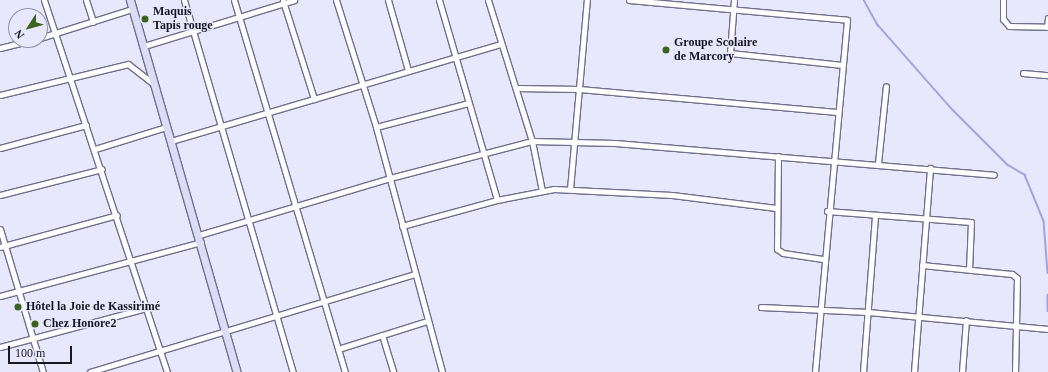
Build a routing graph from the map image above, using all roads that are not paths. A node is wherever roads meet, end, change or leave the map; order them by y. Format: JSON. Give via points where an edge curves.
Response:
{"nodes":[{"id":1,"x":44,"y":0,"type":"edge"},
{"id":2,"x":86,"y":0,"type":"edge"},
{"id":3,"x":130,"y":0,"type":"edge"},
{"id":4,"x":184,"y":0,"type":"edge"},
{"id":5,"x":234,"y":0,"type":"edge"},
{"id":6,"x":294,"y":0,"type":"edge"},
{"id":7,"x":336,"y":0,"type":"edge"},
{"id":8,"x":388,"y":0,"type":"edge"},
{"id":9,"x":439,"y":0,"type":"edge"},
{"id":10,"x":488,"y":0,"type":"edge"},
{"id":11,"x":587,"y":0,"type":"edge"},
{"id":12,"x":629,"y":0,"type":"edge"},
{"id":13,"x":635,"y":0,"type":"edge"},
{"id":14,"x":734,"y":0,"type":"edge"},
{"id":15,"x":1003,"y":0,"type":"edge"},
{"id":16,"x":284,"y":2,"type":"edge"},
{"id":17,"x":686,"y":3,"type":"edge"},
{"id":18,"x":132,"y":9,"type":"junction"},
{"id":19,"x":733,"y":10,"type":"junction"},
{"id":20,"x":239,"y":16,"type":"junction"},
{"id":21,"x":1048,"y":18,"type":"edge"},
{"id":22,"x":93,"y":22,"type":"junction"},
{"id":23,"x":1048,"y":27,"type":"edge"},
{"id":24,"x":193,"y":30,"type":"junction"},
{"id":25,"x":55,"y":35,"type":"junction"},
{"id":26,"x":48,"y":36,"type":"edge"},
{"id":27,"x":500,"y":44,"type":"junction"},
{"id":28,"x":144,"y":46,"type":"junction"},
{"id":29,"x":456,"y":56,"type":"junction"},
{"id":30,"x":842,"y":65,"type":"junction"},
{"id":31,"x":408,"y":70,"type":"junction"},
{"id":32,"x":1023,"y":73,"type":"dead end"},
{"id":33,"x":1048,"y":75,"type":"edge"},
{"id":34,"x":69,"y":79,"type":"junction"},
{"id":35,"x":154,"y":84,"type":"junction"},
{"id":36,"x":362,"y":84,"type":"junction"},
{"id":37,"x":886,"y":86,"type":"dead end"},
{"id":38,"x":516,"y":88,"type":"junction"},
{"id":39,"x":579,"y":89,"type":"junction"},
{"id":40,"x":0,"y":95,"type":"edge"},
{"id":41,"x":314,"y":99,"type":"junction"},
{"id":42,"x":468,"y":103,"type":"junction"},
{"id":43,"x":837,"y":112,"type":"junction"},
{"id":44,"x":268,"y":113,"type":"junction"},
{"id":45,"x":86,"y":125,"type":"junction"},
{"id":46,"x":222,"y":126,"type":"junction"},
{"id":47,"x":376,"y":126,"type":"junction"},
{"id":48,"x":166,"y":127,"type":"junction"},
{"id":49,"x":573,"y":140,"type":"junction"},
{"id":50,"x":171,"y":141,"type":"junction"},
{"id":51,"x":532,"y":141,"type":"junction"},
{"id":52,"x":0,"y":148,"type":"edge"},
{"id":53,"x":95,"y":149,"type":"junction"},
{"id":54,"x":483,"y":155,"type":"junction"},
{"id":55,"x":778,"y":156,"type":"junction"},
{"id":56,"x":832,"y":159,"type":"junction"},
{"id":57,"x":878,"y":164,"type":"junction"},
{"id":58,"x":930,"y":168,"type":"junction"},
{"id":59,"x":102,"y":169,"type":"junction"},
{"id":60,"x":994,"y":175,"type":"dead end"},
{"id":61,"x":390,"y":178,"type":"junction"},
{"id":62,"x":570,"y":189,"type":"junction"},
{"id":63,"x":542,"y":191,"type":"junction"},
{"id":64,"x":0,"y":195,"type":"edge"},
{"id":65,"x":496,"y":200,"type":"junction"},
{"id":66,"x":295,"y":205,"type":"junction"},
{"id":67,"x":776,"y":208,"type":"junction"},
{"id":68,"x":827,"y":211,"type":"junction"},
{"id":69,"x":117,"y":215,"type":"junction"},
{"id":70,"x":875,"y":215,"type":"junction"},
{"id":71,"x":926,"y":218,"type":"junction"},
{"id":72,"x":249,"y":219,"type":"junction"},
{"id":73,"x":402,"y":226,"type":"junction"},
{"id":74,"x":0,"y":229,"type":"edge"},
{"id":75,"x":200,"y":239,"type":"junction"},
{"id":76,"x":2,"y":247,"type":"edge"},
{"id":77,"x":823,"y":259,"type":"junction"},
{"id":78,"x":131,"y":261,"type":"junction"},
{"id":79,"x":922,"y":265,"type":"junction"},
{"id":80,"x":969,"y":269,"type":"junction"},
{"id":81,"x":414,"y":274,"type":"junction"},
{"id":82,"x":19,"y":291,"type":"junction"},
{"id":83,"x":0,"y":296,"type":"edge"},
{"id":84,"x":324,"y":304,"type":"junction"},
{"id":85,"x":147,"y":308,"type":"junction"},
{"id":86,"x":761,"y":308,"type":"dead end"},
{"id":87,"x":820,"y":309,"type":"junction"},
{"id":88,"x":868,"y":312,"type":"junction"},
{"id":89,"x":918,"y":316,"type":"junction"},
{"id":90,"x":277,"y":317,"type":"junction"},
{"id":91,"x":427,"y":320,"type":"junction"},
{"id":92,"x":966,"y":320,"type":"junction"},
{"id":93,"x":1017,"y":326,"type":"junction"},
{"id":94,"x":1048,"y":329,"type":"edge"},
{"id":95,"x":226,"y":332,"type":"junction"},
{"id":96,"x":382,"y":335,"type":"junction"},
{"id":97,"x":33,"y":338,"type":"junction"},
{"id":98,"x":0,"y":347,"type":"edge"},
{"id":99,"x":338,"y":349,"type":"junction"},
{"id":100,"x":162,"y":351,"type":"junction"},
{"id":101,"x":43,"y":372,"type":"edge"},
{"id":102,"x":90,"y":372,"type":"edge"},
{"id":103,"x":168,"y":372,"type":"edge"},
{"id":104,"x":237,"y":372,"type":"edge"},
{"id":105,"x":294,"y":372,"type":"edge"},
{"id":106,"x":345,"y":372,"type":"edge"},
{"id":107,"x":393,"y":372,"type":"edge"},
{"id":108,"x":442,"y":372,"type":"edge"},
{"id":109,"x":814,"y":372,"type":"edge"},
{"id":110,"x":863,"y":372,"type":"edge"},
{"id":111,"x":914,"y":372,"type":"edge"},
{"id":112,"x":962,"y":372,"type":"edge"},
{"id":113,"x":1015,"y":372,"type":"edge"}],
"edges":[{"from":1,"to":25,"type":"street"},
{"from":2,"to":22,"type":"street"},
{"from":3,"to":18,"type":"street"},
{"from":4,"to":24,"type":"street"},
{"from":5,"to":20,"type":"street"},
{"from":6,"to":16,"type":"street"},
{"from":7,"to":36,"type":"street"},
{"from":8,"to":31,"type":"street"},
{"from":9,"to":29,"type":"street"},
{"from":10,"to":27,"type":"street"},
{"from":11,"to":39,"type":"street"},
{"from":12,"to":13,"type":"street"},
{"from":13,"to":17,"type":"street"},
{"from":14,"to":19,"type":"street"},
{"from":15,"to":23,"type":"street","via":[[1003,19],[1009,26]]},
{"from":16,"to":20,"type":"street"},
{"from":16,"to":41,"type":"street"},
{"from":17,"to":19,"type":"street"},
{"from":18,"to":22,"type":"street"},
{"from":18,"to":28,"type":"street"},
{"from":19,"to":30,"type":"street","via":[[730,53]]},
{"from":19,"to":30,"type":"street","via":[[846,20]]},
{"from":20,"to":24,"type":"street"},
{"from":20,"to":44,"type":"street"},
{"from":21,"to":23,"type":"street"},
{"from":22,"to":25,"type":"street"},
{"from":24,"to":28,"type":"street"},
{"from":24,"to":46,"type":"street"},
{"from":25,"to":26,"type":"street"},
{"from":25,"to":34,"type":"street"},
{"from":27,"to":29,"type":"street"},
{"from":27,"to":38,"type":"street"},
{"from":28,"to":35,"type":"street"},
{"from":29,"to":31,"type":"street"},
{"from":29,"to":42,"type":"street"},
{"from":30,"to":43,"type":"street"},
{"from":31,"to":36,"type":"street"},
{"from":32,"to":33,"type":"street"},
{"from":34,"to":35,"type":"street","via":[[128,64]]},
{"from":34,"to":40,"type":"street"},
{"from":34,"to":45,"type":"street"},
{"from":35,"to":48,"type":"street"},
{"from":36,"to":41,"type":"street"},
{"from":36,"to":47,"type":"street"},
{"from":37,"to":57,"type":"street"},
{"from":38,"to":39,"type":"street"},
{"from":38,"to":51,"type":"street"},
{"from":39,"to":43,"type":"street"},
{"from":39,"to":49,"type":"street"},
{"from":41,"to":44,"type":"street"},
{"from":42,"to":47,"type":"street"},
{"from":42,"to":54,"type":"street"},
{"from":43,"to":56,"type":"street"},
{"from":44,"to":46,"type":"street"},
{"from":44,"to":66,"type":"street"},
{"from":45,"to":52,"type":"street"},
{"from":45,"to":53,"type":"street"},
{"from":46,"to":50,"type":"street"},
{"from":46,"to":72,"type":"street"},
{"from":47,"to":61,"type":"street"},
{"from":48,"to":50,"type":"street"},
{"from":48,"to":53,"type":"street"},
{"from":49,"to":51,"type":"street"},
{"from":49,"to":55,"type":"street"},
{"from":49,"to":62,"type":"street"},
{"from":50,"to":75,"type":"street"},
{"from":51,"to":54,"type":"street"},
{"from":51,"to":63,"type":"street"},
{"from":53,"to":59,"type":"street"},
{"from":54,"to":61,"type":"street"},
{"from":54,"to":65,"type":"street"},
{"from":55,"to":56,"type":"street"},
{"from":55,"to":67,"type":"street"},
{"from":56,"to":57,"type":"street"},
{"from":56,"to":68,"type":"street"},
{"from":57,"to":58,"type":"street"},
{"from":58,"to":60,"type":"street"},
{"from":58,"to":71,"type":"street"},
{"from":59,"to":64,"type":"street"},
{"from":59,"to":69,"type":"street"},
{"from":61,"to":66,"type":"street"},
{"from":61,"to":73,"type":"street"},
{"from":62,"to":63,"type":"street"},
{"from":62,"to":67,"type":"street","via":[[672,195]]},
{"from":63,"to":65,"type":"street"},
{"from":65,"to":73,"type":"street"},
{"from":66,"to":72,"type":"street"},
{"from":66,"to":84,"type":"street"},
{"from":67,"to":77,"type":"street","via":[[777,249],[782,253]]},
{"from":68,"to":70,"type":"street"},
{"from":68,"to":77,"type":"street"},
{"from":69,"to":76,"type":"street"},
{"from":69,"to":78,"type":"street"},
{"from":70,"to":71,"type":"street"},
{"from":70,"to":88,"type":"street"},
{"from":71,"to":79,"type":"street"},
{"from":71,"to":80,"type":"street","via":[[971,222]]},
{"from":72,"to":75,"type":"street"},
{"from":72,"to":90,"type":"street"},
{"from":73,"to":81,"type":"street"},
{"from":74,"to":76,"type":"street"},
{"from":75,"to":78,"type":"street"},
{"from":75,"to":95,"type":"street"},
{"from":76,"to":82,"type":"street"},
{"from":77,"to":87,"type":"street"},
{"from":78,"to":82,"type":"street"},
{"from":78,"to":85,"type":"street"},
{"from":79,"to":80,"type":"street"},
{"from":79,"to":89,"type":"street"},
{"from":80,"to":93,"type":"street","via":[[1012,274],[1016,278]]},
{"from":81,"to":84,"type":"street"},
{"from":81,"to":91,"type":"street"},
{"from":82,"to":83,"type":"street"},
{"from":82,"to":97,"type":"street"},
{"from":84,"to":90,"type":"street"},
{"from":84,"to":99,"type":"street"},
{"from":85,"to":97,"type":"street"},
{"from":85,"to":100,"type":"street"},
{"from":86,"to":87,"type":"street"},
{"from":87,"to":88,"type":"street"},
{"from":87,"to":109,"type":"street"},
{"from":88,"to":89,"type":"street"},
{"from":88,"to":110,"type":"street"},
{"from":89,"to":92,"type":"street"},
{"from":89,"to":111,"type":"street"},
{"from":90,"to":95,"type":"street"},
{"from":90,"to":105,"type":"street"},
{"from":91,"to":96,"type":"street"},
{"from":91,"to":108,"type":"street"},
{"from":92,"to":93,"type":"street"},
{"from":92,"to":112,"type":"street"},
{"from":93,"to":94,"type":"street"},
{"from":93,"to":113,"type":"street"},
{"from":95,"to":100,"type":"street"},
{"from":95,"to":104,"type":"street"},
{"from":96,"to":99,"type":"street"},
{"from":96,"to":107,"type":"street"},
{"from":97,"to":98,"type":"street"},
{"from":97,"to":101,"type":"street"},
{"from":99,"to":106,"type":"street"},
{"from":100,"to":102,"type":"street"},
{"from":100,"to":103,"type":"street"}]}
